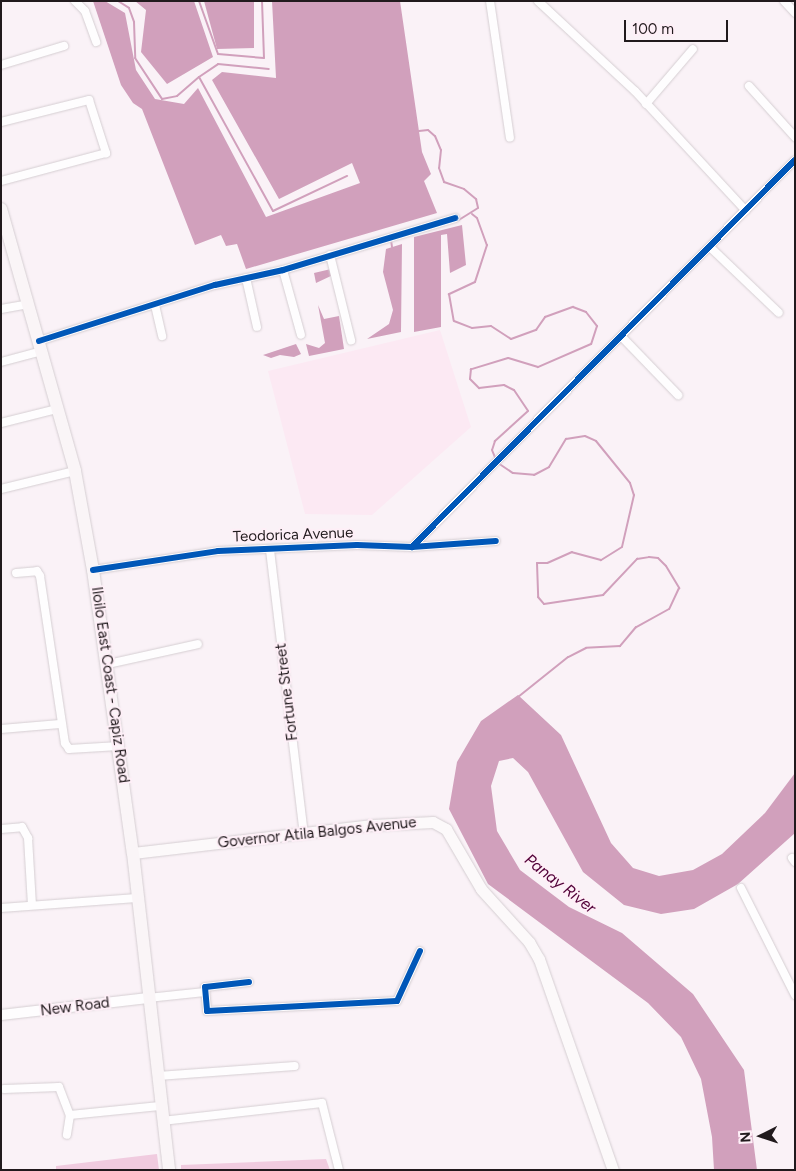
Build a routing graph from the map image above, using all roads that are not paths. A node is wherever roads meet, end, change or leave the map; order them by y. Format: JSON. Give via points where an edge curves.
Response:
{"nodes":[{"id":1,"x":75,"y":1,"type":"edge"},
{"id":2,"x":490,"y":1,"type":"edge"},
{"id":3,"x":538,"y":1,"type":"edge"},
{"id":4,"x":784,"y":1,"type":"edge"},
{"id":5,"x":795,"y":12,"type":"edge"},
{"id":6,"x":96,"y":42,"type":"dead end"},
{"id":7,"x":64,"y":46,"type":"dead end"},
{"id":8,"x":693,"y":50,"type":"dead end"},
{"id":9,"x":1,"y":65,"type":"edge"},
{"id":10,"x":749,"y":86,"type":"dead end"},
{"id":11,"x":646,"y":104,"type":"junction"},
{"id":12,"x":1,"y":122,"type":"edge"},
{"id":13,"x":795,"y":137,"type":"edge"},
{"id":14,"x":510,"y":138,"type":"dead end"},
{"id":15,"x":795,"y":160,"type":"edge"},
{"id":16,"x":787,"y":168,"type":"junction"},
{"id":17,"x":795,"y":174,"type":"edge"},
{"id":18,"x":1,"y":181,"type":"edge"},
{"id":19,"x":1,"y":209,"type":"edge"},
{"id":20,"x":746,"y":211,"type":"junction"},
{"id":21,"x":455,"y":218,"type":"dead end"},
{"id":22,"x":710,"y":247,"type":"junction"},
{"id":23,"x":330,"y":255,"type":"junction"},
{"id":24,"x":283,"y":270,"type":"junction"},
{"id":25,"x":246,"y":278,"type":"junction"},
{"id":26,"x":29,"y":304,"type":"junction"},
{"id":27,"x":155,"y":305,"type":"junction"},
{"id":28,"x":1,"y":309,"type":"edge"},
{"id":29,"x":779,"y":313,"type":"dead end"},
{"id":30,"x":258,"y":327,"type":"dead end"},
{"id":31,"x":302,"y":335,"type":"dead end"},
{"id":32,"x":162,"y":336,"type":"dead end"},
{"id":33,"x":622,"y":337,"type":"junction"},
{"id":34,"x":352,"y":340,"type":"dead end"},
{"id":35,"x":40,"y":346,"type":"junction"},
{"id":36,"x":1,"y":362,"type":"edge"},
{"id":37,"x":678,"y":395,"type":"dead end"},
{"id":38,"x":57,"y":409,"type":"junction"},
{"id":39,"x":1,"y":423,"type":"edge"},
{"id":40,"x":75,"y":471,"type":"junction"},
{"id":41,"x":1,"y":489,"type":"edge"},
{"id":42,"x":496,"y":542,"type":"dead end"},
{"id":43,"x":412,"y":547,"type":"junction"},
{"id":44,"x":270,"y":550,"type":"junction"},
{"id":45,"x":93,"y":570,"type":"junction"},
{"id":46,"x":16,"y":573,"type":"dead end"},
{"id":47,"x":198,"y":644,"type":"dead end"},
{"id":48,"x":108,"y":664,"type":"junction"},
{"id":49,"x":60,"y":724,"type":"junction"},
{"id":50,"x":1,"y":729,"type":"edge"},
{"id":51,"x":119,"y":746,"type":"junction"},
{"id":52,"x":1,"y":829,"type":"edge"},
{"id":53,"x":304,"y":834,"type":"junction"},
{"id":54,"x":133,"y":853,"type":"junction"},
{"id":55,"x":741,"y":888,"type":"dead end"},
{"id":56,"x":137,"y":898,"type":"junction"},
{"id":57,"x":32,"y":905,"type":"junction"},
{"id":58,"x":1,"y":908,"type":"edge"},
{"id":59,"x":420,"y":951,"type":"dead end"},
{"id":60,"x":249,"y":982,"type":"dead end"},
{"id":61,"x":205,"y":992,"type":"junction"},
{"id":62,"x":795,"y":995,"type":"edge"},
{"id":63,"x":148,"y":998,"type":"junction"},
{"id":64,"x":1,"y":1015,"type":"edge"},
{"id":65,"x":295,"y":1066,"type":"dead end"},
{"id":66,"x":158,"y":1076,"type":"junction"},
{"id":67,"x":4,"y":1089,"type":"dead end"},
{"id":68,"x":160,"y":1106,"type":"junction"},
{"id":69,"x":70,"y":1114,"type":"junction"},
{"id":70,"x":162,"y":1121,"type":"junction"},
{"id":71,"x":67,"y":1135,"type":"dead end"},
{"id":72,"x":169,"y":1170,"type":"edge"},
{"id":73,"x":339,"y":1170,"type":"edge"},
{"id":74,"x":613,"y":1170,"type":"edge"}],
"edges":[{"from":1,"to":6,"type":"street","via":[[85,11]]},
{"from":2,"to":14,"type":"street"},
{"from":3,"to":11,"type":"street"},
{"from":4,"to":5,"type":"street"},
{"from":7,"to":9,"type":"street"},
{"from":8,"to":11,"type":"street"},
{"from":10,"to":13,"type":"street"},
{"from":11,"to":20,"type":"street"},
{"from":12,"to":18,"type":"street","via":[[88,100],[106,153]]},
{"from":15,"to":16,"type":"street"},
{"from":16,"to":17,"type":"street"},
{"from":16,"to":20,"type":"street"},
{"from":19,"to":26,"type":"main road","name":"Iloilo East Coast - Capiz Road"},
{"from":20,"to":22,"type":"street"},
{"from":21,"to":23,"type":"street"},
{"from":22,"to":29,"type":"street"},
{"from":22,"to":33,"type":"street"},
{"from":23,"to":24,"type":"street"},
{"from":23,"to":34,"type":"street"},
{"from":24,"to":25,"type":"street"},
{"from":24,"to":31,"type":"street"},
{"from":25,"to":27,"type":"street"},
{"from":25,"to":30,"type":"street"},
{"from":26,"to":28,"type":"street"},
{"from":26,"to":35,"type":"main road","name":"Iloilo East Coast - Capiz Road"},
{"from":27,"to":32,"type":"street"},
{"from":27,"to":35,"type":"street"},
{"from":33,"to":37,"type":"street"},
{"from":33,"to":43,"type":"street"},
{"from":35,"to":36,"type":"street"},
{"from":35,"to":38,"type":"main road","name":"Iloilo East Coast - Capiz Road"},
{"from":38,"to":39,"type":"street"},
{"from":38,"to":40,"type":"main road","name":"Iloilo East Coast - Capiz Road"},
{"from":40,"to":41,"type":"street"},
{"from":40,"to":45,"type":"main road","name":"Iloilo East Coast - Capiz Road"},
{"from":42,"to":43,"type":"street","name":"Teodorica Avenue"},
{"from":43,"to":44,"type":"street","name":"Teodorica Avenue","via":[[356,545]]},
{"from":44,"to":45,"type":"street","name":"Teodorica Avenue","via":[[218,551]]},
{"from":44,"to":53,"type":"street","name":"Fortune Street"},
{"from":45,"to":48,"type":"main road","name":"Iloilo East Coast - Capiz Road"},
{"from":46,"to":49,"type":"street","via":[[37,571],[40,576]]},
{"from":47,"to":48,"type":"street"},
{"from":48,"to":51,"type":"main road","name":"Iloilo East Coast - Capiz Road"},
{"from":49,"to":50,"type":"street"},
{"from":49,"to":51,"type":"street","via":[[69,749]]},
{"from":51,"to":54,"type":"main road","name":"Iloilo East Coast - Capiz Road"},
{"from":52,"to":57,"type":"street","via":[[22,827],[28,838]]},
{"from":53,"to":54,"type":"main road","name":"Governor Atila Balgos Avenue"},
{"from":53,"to":74,"type":"main road","name":"Governor Atila Balgos Avenue","via":[[420,822],[433,822],[446,828],[481,890],[528,942],[538,959]]},
{"from":54,"to":56,"type":"main road","name":"Iloilo East Coast - Capiz Road"},
{"from":55,"to":62,"type":"street"},
{"from":56,"to":57,"type":"street"},
{"from":56,"to":63,"type":"main road","name":"Iloilo East Coast - Capiz Road"},
{"from":57,"to":58,"type":"street"},
{"from":59,"to":61,"type":"street","via":[[397,1001],[207,1010]]},
{"from":60,"to":61,"type":"street","via":[[205,987]]},
{"from":61,"to":63,"type":"street"},
{"from":63,"to":64,"type":"street","name":"New Road"},
{"from":63,"to":66,"type":"main road","name":"Iloilo East Coast - Capiz Road"},
{"from":65,"to":66,"type":"street"},
{"from":66,"to":68,"type":"main road","name":"Iloilo East Coast - Capiz Road"},
{"from":67,"to":69,"type":"street","via":[[59,1087]]},
{"from":68,"to":69,"type":"street"},
{"from":68,"to":70,"type":"main road","name":"Iloilo East Coast - Capiz Road"},
{"from":69,"to":71,"type":"street"},
{"from":70,"to":72,"type":"main road","name":"Iloilo East Coast - Capiz Road"},
{"from":70,"to":73,"type":"street","via":[[322,1103]]}]}
